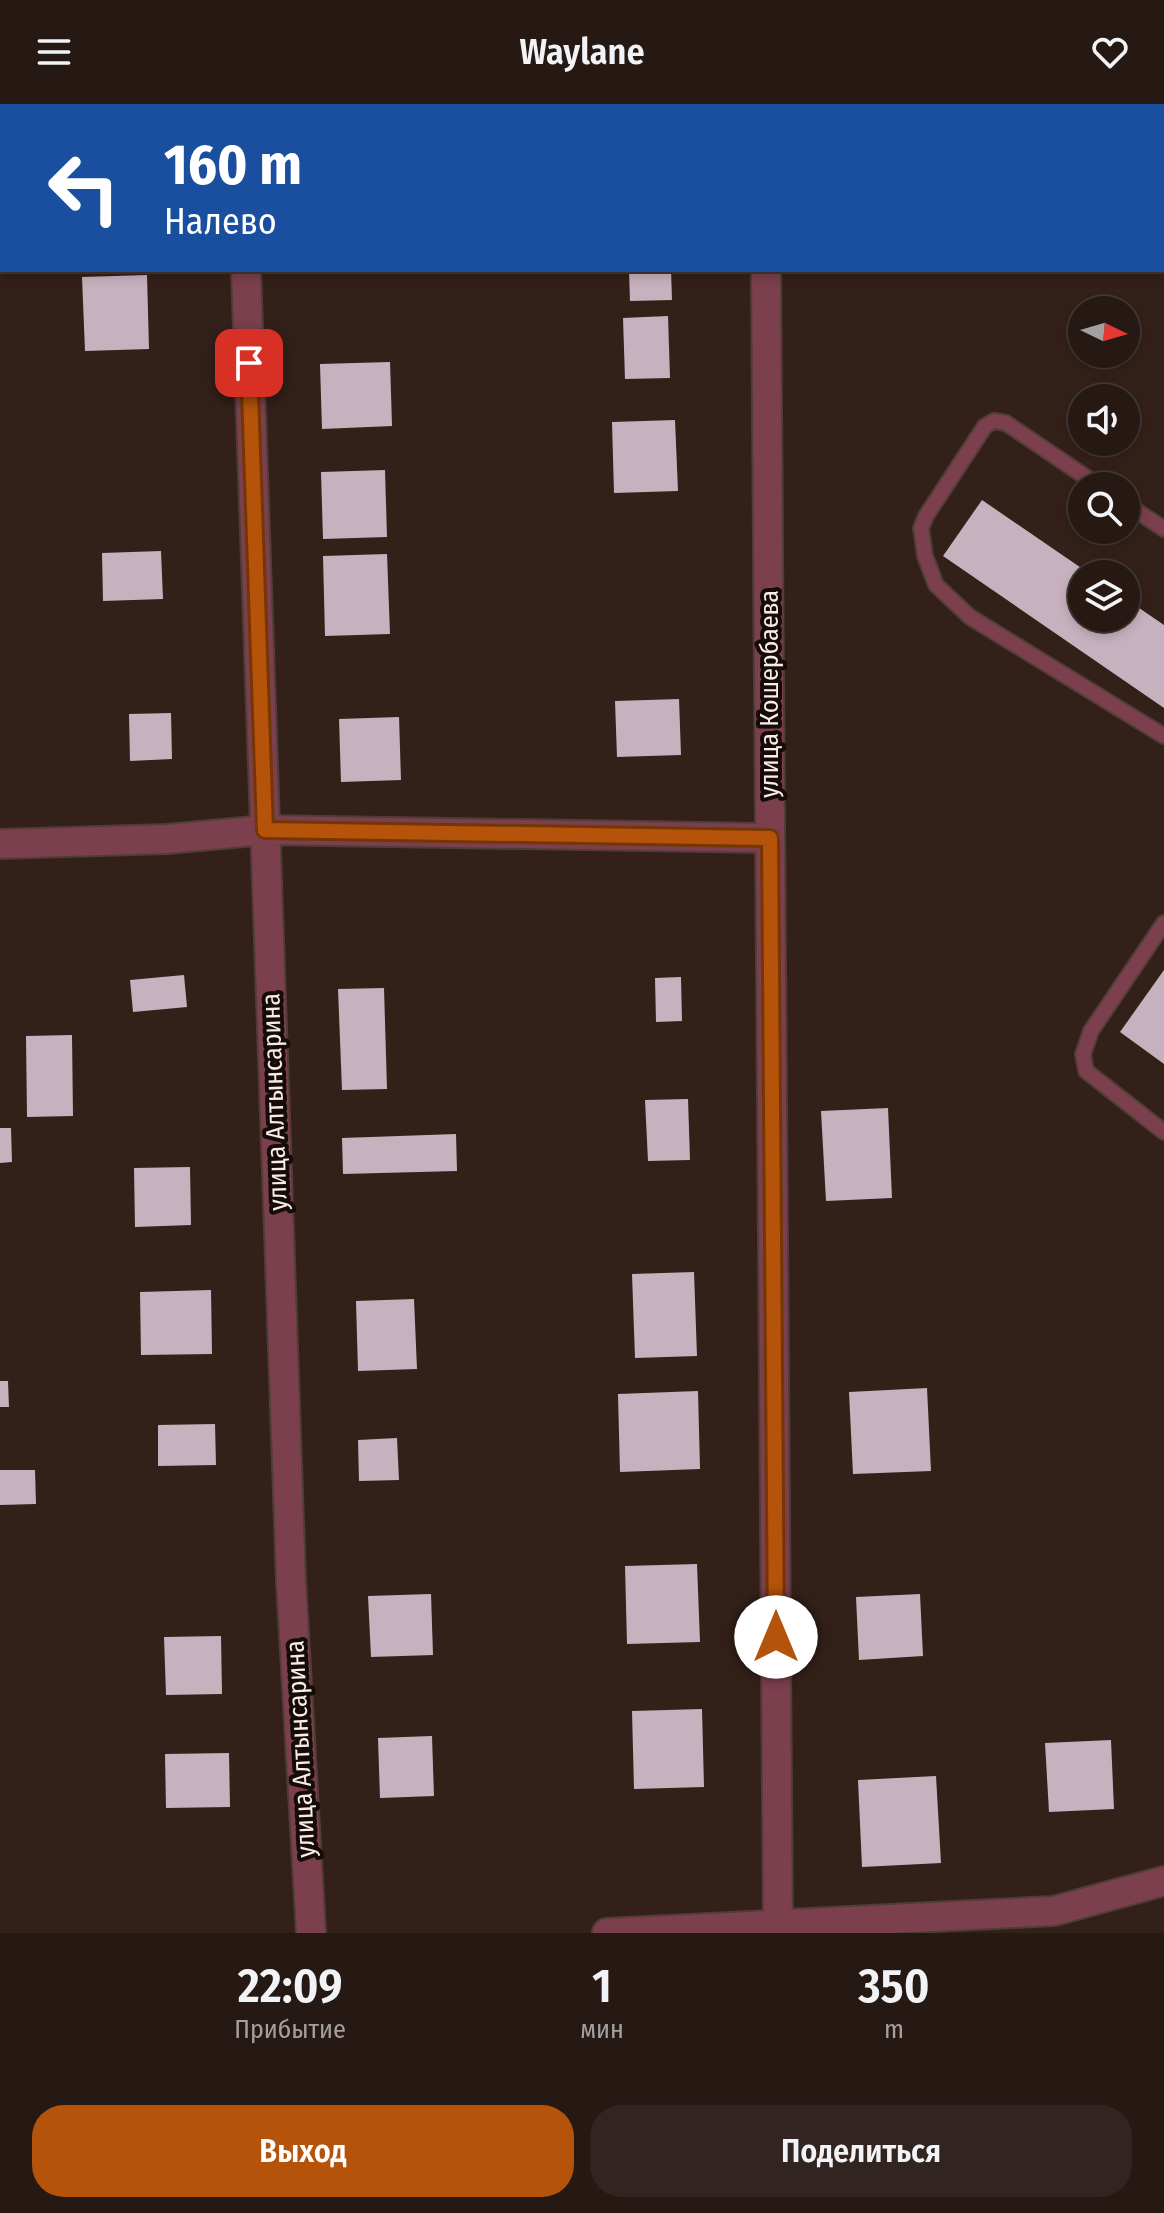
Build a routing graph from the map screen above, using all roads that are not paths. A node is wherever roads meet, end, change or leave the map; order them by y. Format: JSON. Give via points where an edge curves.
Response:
{"nodes":[{"id":1,"x":246,"y":272,"type":"edge"},
{"id":2,"x":766,"y":272,"type":"edge"},
{"id":3,"x":1078,"y":472,"type":"edge"},
{"id":4,"x":1140,"y":513,"type":"edge"},
{"id":5,"x":1164,"y":529,"type":"edge"},
{"id":6,"x":1164,"y":736,"type":"edge"},
{"id":7,"x":265,"y":830,"type":"junction"},
{"id":8,"x":770,"y":838,"type":"junction"},
{"id":9,"x":0,"y":844,"type":"edge"},
{"id":10,"x":1164,"y":923,"type":"edge"},
{"id":11,"x":1164,"y":1132,"type":"edge"},
{"id":12,"x":1164,"y":1881,"type":"edge"},
{"id":13,"x":778,"y":1929,"type":"edge"},
{"id":14,"x":311,"y":1933,"type":"edge"},
{"id":15,"x":607,"y":1933,"type":"edge"}],
"edges":[{"from":1,"to":7,"type":"street","name":"улица Алтынсарина"},
{"from":2,"to":8,"type":"street","name":"улица Кошербаева"},
{"from":3,"to":6,"type":"lane","via":[[1006,423],[994,421],[985,426],[926,516],[921,528],[925,556],[936,585],[970,617]]},
{"from":4,"to":5,"type":"lane"},
{"from":7,"to":8,"type":"street"},
{"from":7,"to":9,"type":"street"},
{"from":7,"to":14,"type":"street","name":"улица Алтынсарина","via":[[291,1581]]},
{"from":8,"to":13,"type":"street","name":"улица Кошербаева"},
{"from":10,"to":11,"type":"lane","via":[[1091,1031],[1083,1054],[1086,1071]]},
{"from":12,"to":13,"type":"street","via":[[1054,1911]]},
{"from":13,"to":15,"type":"street"}]}
